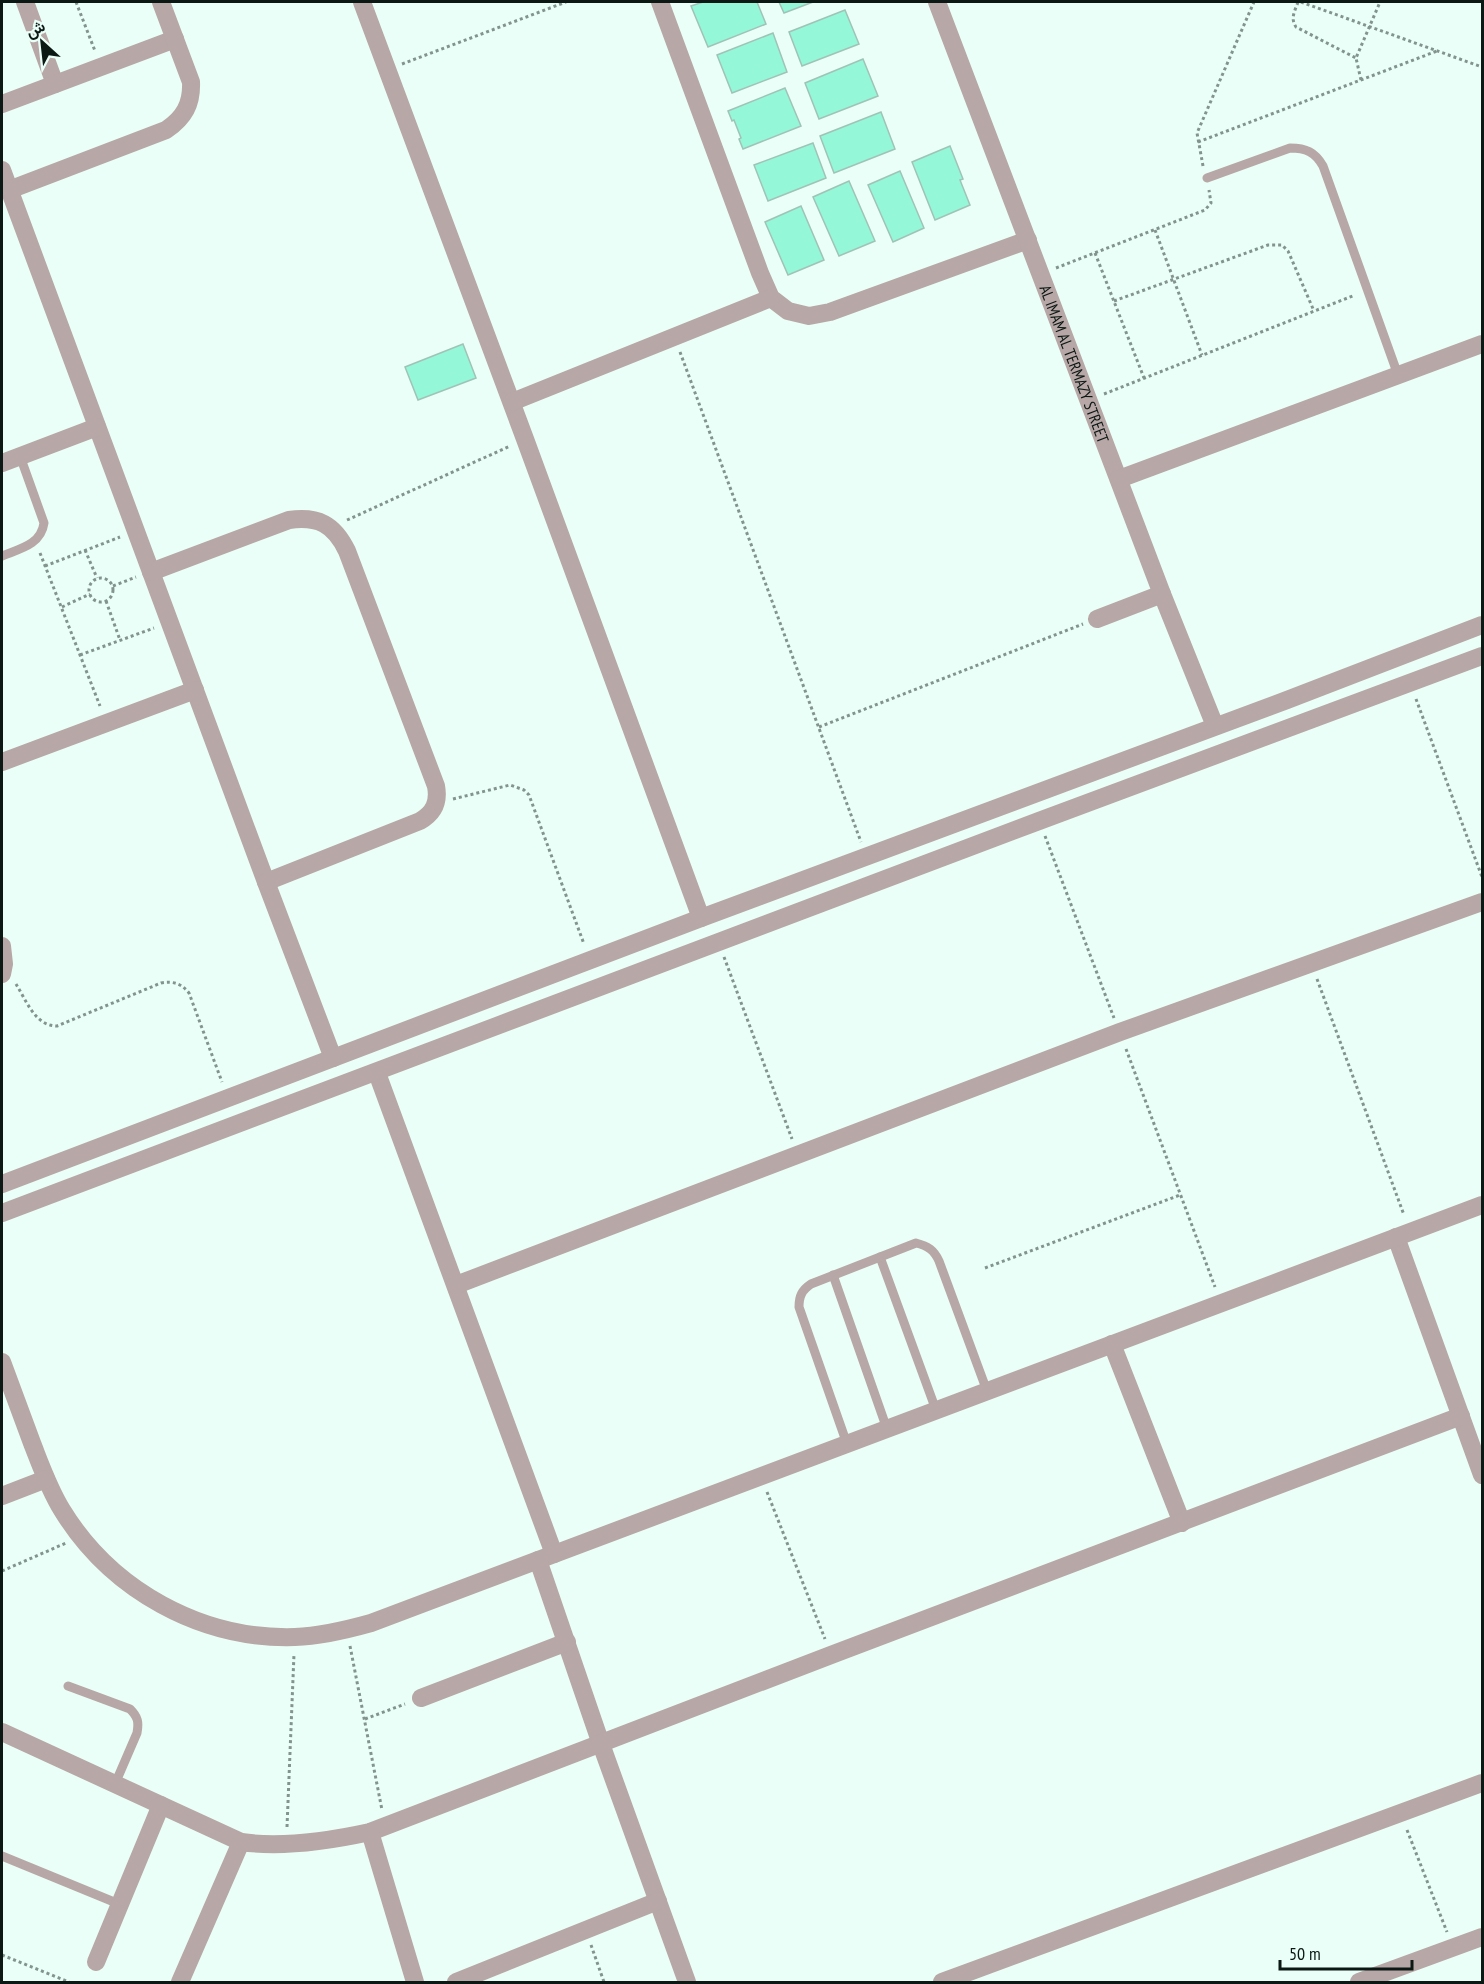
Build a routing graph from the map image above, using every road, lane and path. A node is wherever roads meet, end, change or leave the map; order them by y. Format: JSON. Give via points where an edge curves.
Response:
{"nodes":[{"id":1,"x":25,"y":2,"type":"edge"},
{"id":2,"x":76,"y":2,"type":"edge"},
{"id":3,"x":161,"y":2,"type":"edge"},
{"id":4,"x":362,"y":2,"type":"edge"},
{"id":5,"x":566,"y":2,"type":"edge"},
{"id":6,"x":660,"y":2,"type":"edge"},
{"id":7,"x":937,"y":2,"type":"edge"},
{"id":8,"x":1254,"y":2,"type":"edge"},
{"id":9,"x":1300,"y":2,"type":"edge"},
{"id":10,"x":1380,"y":2,"type":"edge"},
{"id":11,"x":1369,"y":26,"type":"junction"},
{"id":12,"x":176,"y":39,"type":"junction"},
{"id":13,"x":1437,"y":51,"type":"junction"},
{"id":14,"x":1356,"y":58,"type":"junction"},
{"id":15,"x":101,"y":67,"type":"junction"},
{"id":16,"x":1482,"y":67,"type":"edge"},
{"id":17,"x":387,"y":69,"type":"junction"},
{"id":18,"x":1361,"y":80,"type":"junction"},
{"id":19,"x":55,"y":84,"type":"junction"},
{"id":20,"x":2,"y":104,"type":"edge"},
{"id":21,"x":1198,"y":142,"type":"junction"},
{"id":22,"x":2,"y":170,"type":"edge"},
{"id":23,"x":1207,"y":178,"type":"junction"},
{"id":24,"x":9,"y":189,"type":"junction"},
{"id":25,"x":1155,"y":230,"type":"junction"},
{"id":26,"x":1028,"y":240,"type":"junction"},
{"id":27,"x":1095,"y":253,"type":"junction"},
{"id":28,"x":1040,"y":274,"type":"junction"},
{"id":29,"x":1174,"y":280,"type":"junction"},
{"id":30,"x":1368,"y":290,"type":"junction"},
{"id":31,"x":771,"y":298,"type":"junction"},
{"id":32,"x":1114,"y":301,"type":"junction"},
{"id":33,"x":1314,"y":311,"type":"junction"},
{"id":34,"x":675,"y":337,"type":"junction"},
{"id":35,"x":1482,"y":344,"type":"edge"},
{"id":36,"x":1202,"y":355,"type":"junction"},
{"id":37,"x":1398,"y":375,"type":"junction"},
{"id":38,"x":1144,"y":378,"type":"junction"},
{"id":39,"x":1089,"y":400,"type":"junction"},
{"id":40,"x":512,"y":402,"type":"junction"},
{"id":41,"x":97,"y":427,"type":"junction"},
{"id":42,"x":525,"y":439,"type":"junction"},
{"id":43,"x":20,"y":456,"type":"junction"},
{"id":44,"x":2,"y":463,"type":"edge"},
{"id":45,"x":1119,"y":479,"type":"junction"},
{"id":46,"x":331,"y":527,"type":"junction"},
{"id":47,"x":136,"y":531,"type":"junction"},
{"id":48,"x":36,"y":541,"type":"junction"},
{"id":49,"x":85,"y":550,"type":"junction"},
{"id":50,"x":2,"y":556,"type":"edge"},
{"id":51,"x":45,"y":566,"type":"junction"},
{"id":52,"x":151,"y":572,"type":"junction"},
{"id":53,"x":97,"y":578,"type":"junction"},
{"id":54,"x":113,"y":586,"type":"junction"},
{"id":55,"x":90,"y":594,"type":"junction"},
{"id":56,"x":1162,"y":594,"type":"junction"},
{"id":57,"x":106,"y":601,"type":"junction"},
{"id":58,"x":61,"y":607,"type":"junction"},
{"id":59,"x":1096,"y":619,"type":"joint"},
{"id":60,"x":170,"y":622,"type":"junction"},
{"id":61,"x":1482,"y":625,"type":"edge"},
{"id":62,"x":120,"y":640,"type":"junction"},
{"id":63,"x":80,"y":656,"type":"junction"},
{"id":64,"x":1482,"y":656,"type":"edge"},
{"id":65,"x":1410,"y":683,"type":"junction"},
{"id":66,"x":195,"y":690,"type":"junction"},
{"id":67,"x":1287,"y":700,"type":"junction"},
{"id":68,"x":106,"y":722,"type":"junction"},
{"id":69,"x":1297,"y":725,"type":"junction"},
{"id":70,"x":1215,"y":726,"type":"junction"},
{"id":71,"x":819,"y":727,"type":"junction"},
{"id":72,"x":1137,"y":755,"type":"junction"},
{"id":73,"x":2,"y":762,"type":"edge"},
{"id":74,"x":1146,"y":781,"type":"junction"},
{"id":75,"x":436,"y":803,"type":"junction"},
{"id":76,"x":1039,"y":821,"type":"junction"},
{"id":77,"x":866,"y":856,"type":"junction"},
{"id":78,"x":1482,"y":878,"type":"edge"},
{"id":79,"x":804,"y":879,"type":"junction"},
{"id":80,"x":266,"y":882,"type":"junction"},
{"id":81,"x":1482,"y":902,"type":"edge"},
{"id":82,"x":814,"y":906,"type":"junction"},
{"id":83,"x":701,"y":918,"type":"junction"},
{"id":84,"x":718,"y":943,"type":"junction"},
{"id":85,"x":2,"y":946,"type":"edge"},
{"id":86,"x":621,"y":948,"type":"junction"},
{"id":87,"x":590,"y":960,"type":"junction"},
{"id":88,"x":1311,"y":963,"type":"junction"},
{"id":89,"x":3,"y":969,"type":"edge"},
{"id":90,"x":631,"y":976,"type":"junction"},
{"id":91,"x":459,"y":1010,"type":"junction"},
{"id":92,"x":1120,"y":1032,"type":"junction"},
{"id":93,"x":469,"y":1037,"type":"junction"},
{"id":94,"x":333,"y":1058,"type":"junction"},
{"id":95,"x":377,"y":1073,"type":"junction"},
{"id":96,"x":263,"y":1084,"type":"junction"},
{"id":97,"x":228,"y":1098,"type":"junction"},
{"id":98,"x":272,"y":1112,"type":"junction"},
{"id":99,"x":798,"y":1155,"type":"junction"},
{"id":100,"x":48,"y":1166,"type":"junction"},
{"id":101,"x":2,"y":1184,"type":"edge"},
{"id":102,"x":57,"y":1192,"type":"junction"},
{"id":103,"x":1180,"y":1195,"type":"junction"},
{"id":104,"x":1482,"y":1205,"type":"edge"},
{"id":105,"x":2,"y":1213,"type":"edge"},
{"id":106,"x":1403,"y":1234,"type":"junction"},
{"id":107,"x":880,"y":1257,"type":"junction"},
{"id":108,"x":985,"y":1268,"type":"dead end"},
{"id":109,"x":833,"y":1275,"type":"junction"},
{"id":110,"x":456,"y":1285,"type":"junction"},
{"id":111,"x":1221,"y":1303,"type":"junction"},
{"id":112,"x":1112,"y":1344,"type":"junction"},
{"id":113,"x":2,"y":1362,"type":"edge"},
{"id":114,"x":987,"y":1391,"type":"junction"},
{"id":115,"x":936,"y":1410,"type":"junction"},
{"id":116,"x":1461,"y":1416,"type":"junction"},
{"id":117,"x":887,"y":1429,"type":"junction"},
{"id":118,"x":847,"y":1444,"type":"junction"},
{"id":119,"x":1482,"y":1475,"type":"edge"},
{"id":120,"x":761,"y":1476,"type":"junction"},
{"id":121,"x":46,"y":1479,"type":"junction"},
{"id":122,"x":2,"y":1496,"type":"edge"},
{"id":123,"x":1182,"y":1523,"type":"junction"},
{"id":124,"x":80,"y":1536,"type":"junction"},
{"id":125,"x":546,"y":1557,"type":"junction"},
{"id":126,"x":2,"y":1570,"type":"edge"},
{"id":127,"x":347,"y":1630,"type":"junction"},
{"id":128,"x":295,"y":1637,"type":"junction"},
{"id":129,"x":567,"y":1642,"type":"junction"},
{"id":130,"x":831,"y":1655,"type":"junction"},
{"id":131,"x":68,"y":1686,"type":"dead end"},
{"id":132,"x":421,"y":1698,"type":"joint"},
{"id":133,"x":364,"y":1719,"type":"junction"},
{"id":134,"x":2,"y":1732,"type":"edge"},
{"id":135,"x":601,"y":1744,"type":"junction"},
{"id":136,"x":1482,"y":1783,"type":"edge"},
{"id":137,"x":115,"y":1785,"type":"junction"},
{"id":138,"x":161,"y":1805,"type":"junction"},
{"id":139,"x":1401,"y":1813,"type":"junction"},
{"id":140,"x":378,"y":1829,"type":"junction"},
{"id":141,"x":241,"y":1842,"type":"junction"},
{"id":142,"x":286,"y":1843,"type":"junction"},
{"id":143,"x":2,"y":1856,"type":"edge"},
{"id":144,"x":658,"y":1901,"type":"junction"},
{"id":145,"x":120,"y":1904,"type":"junction"},
{"id":146,"x":586,"y":1930,"type":"junction"},
{"id":147,"x":1482,"y":1937,"type":"edge"},
{"id":148,"x":1454,"y":1948,"type":"junction"},
{"id":149,"x":2,"y":1955,"type":"edge"},
{"id":150,"x":96,"y":1962,"type":"dead end"},
{"id":151,"x":69,"y":1983,"type":"edge"},
{"id":152,"x":180,"y":1983,"type":"edge"},
{"id":153,"x":415,"y":1983,"type":"edge"},
{"id":154,"x":456,"y":1983,"type":"edge"},
{"id":155,"x":604,"y":1983,"type":"edge"},
{"id":156,"x":687,"y":1983,"type":"edge"},
{"id":157,"x":942,"y":1983,"type":"edge"},
{"id":158,"x":1359,"y":1983,"type":"edge"}],
"edges":[{"from":1,"to":19,"type":"street"},
{"from":2,"to":15,"type":"path"},
{"from":3,"to":12,"type":"street"},
{"from":4,"to":17,"type":"street"},
{"from":5,"to":17,"type":"path"},
{"from":6,"to":31,"type":"street"},
{"from":7,"to":26,"type":"street","name":"AL IMAM AL TERMAZY STREET"},
{"from":8,"to":21,"type":"path","via":[[1197,133]]},
{"from":9,"to":11,"type":"path"},
{"from":9,"to":14,"type":"path","via":[[1293,16],[1296,27]]},
{"from":10,"to":11,"type":"path"},
{"from":11,"to":13,"type":"path"},
{"from":11,"to":14,"type":"path"},
{"from":12,"to":15,"type":"street"},
{"from":12,"to":24,"type":"street","via":[[191,82],[191,94],[189,105],[176,124]]},
{"from":13,"to":16,"type":"path"},
{"from":13,"to":18,"type":"path"},
{"from":14,"to":18,"type":"path"},
{"from":15,"to":19,"type":"street"},
{"from":17,"to":40,"type":"street"},
{"from":18,"to":21,"type":"path"},
{"from":19,"to":20,"type":"street"},
{"from":21,"to":23,"type":"path"},
{"from":22,"to":24,"type":"street"},
{"from":23,"to":25,"type":"path","via":[[1210,203],[1205,210]]},
{"from":23,"to":30,"type":"lane","via":[[1290,148],[1310,151],[1323,166]]},
{"from":24,"to":41,"type":"street"},
{"from":25,"to":27,"type":"path"},
{"from":25,"to":29,"type":"path"},
{"from":26,"to":28,"type":"street","name":"AL IMAM AL TERMAZY STREET"},
{"from":26,"to":31,"type":"street","via":[[830,312],[809,316],[788,311]]},
{"from":27,"to":28,"type":"path"},
{"from":27,"to":32,"type":"path"},
{"from":28,"to":39,"type":"street","name":"AL IMAM AL TERMAZY STREET"},
{"from":29,"to":32,"type":"path"},
{"from":29,"to":33,"type":"path","via":[[1268,245],[1282,245]]},
{"from":29,"to":36,"type":"path"},
{"from":30,"to":33,"type":"path"},
{"from":30,"to":37,"type":"lane"},
{"from":31,"to":34,"type":"street"},
{"from":32,"to":38,"type":"path"},
{"from":33,"to":36,"type":"path"},
{"from":34,"to":40,"type":"street"},
{"from":34,"to":71,"type":"path"},
{"from":35,"to":37,"type":"street"},
{"from":36,"to":38,"type":"path"},
{"from":37,"to":45,"type":"street"},
{"from":38,"to":39,"type":"path"},
{"from":39,"to":45,"type":"street","name":"AL IMAM AL TERMAZY STREET"},
{"from":40,"to":42,"type":"street"},
{"from":41,"to":43,"type":"street"},
{"from":41,"to":47,"type":"street"},
{"from":42,"to":46,"type":"path"},
{"from":42,"to":83,"type":"street"},
{"from":43,"to":44,"type":"street"},
{"from":43,"to":48,"type":"lane","via":[[44,523]]},
{"from":45,"to":56,"type":"street","name":"AL IMAM AL TERMAZY STREET"},
{"from":46,"to":52,"type":"street","via":[[304,518],[289,520]]},
{"from":46,"to":75,"type":"street","via":[[347,551],[436,786]]},
{"from":47,"to":49,"type":"path"},
{"from":47,"to":52,"type":"street"},
{"from":48,"to":50,"type":"lane"},
{"from":48,"to":51,"type":"path"},
{"from":49,"to":51,"type":"path"},
{"from":49,"to":53,"type":"path"},
{"from":51,"to":58,"type":"path"},
{"from":52,"to":54,"type":"path"},
{"from":52,"to":60,"type":"street"},
{"from":53,"to":54,"type":"path","via":[[108,579]]},
{"from":53,"to":55,"type":"path","via":[[90,585]]},
{"from":54,"to":57,"type":"path"},
{"from":55,"to":57,"type":"path","via":[[96,601]]},
{"from":55,"to":58,"type":"path"},
{"from":56,"to":59,"type":"street"},
{"from":56,"to":70,"type":"street","name":"AL IMAM AL TERMAZY STREET"},
{"from":57,"to":62,"type":"path"},
{"from":58,"to":63,"type":"path"},
{"from":59,"to":71,"type":"path"},
{"from":60,"to":62,"type":"path"},
{"from":60,"to":66,"type":"street"},
{"from":61,"to":67,"type":"street"},
{"from":62,"to":63,"type":"path"},
{"from":63,"to":68,"type":"path"},
{"from":64,"to":65,"type":"street"},
{"from":65,"to":69,"type":"street"},
{"from":65,"to":78,"type":"path"},
{"from":66,"to":68,"type":"street"},
{"from":66,"to":80,"type":"street"},
{"from":67,"to":69,"type":"street"},
{"from":67,"to":70,"type":"street"},
{"from":68,"to":73,"type":"street"},
{"from":69,"to":74,"type":"street"},
{"from":70,"to":72,"type":"street"},
{"from":71,"to":77,"type":"path"},
{"from":72,"to":74,"type":"street"},
{"from":72,"to":77,"type":"street"},
{"from":74,"to":76,"type":"street"},
{"from":75,"to":80,"type":"street","via":[[420,821]]},
{"from":75,"to":87,"type":"path","via":[[510,785],[529,795]]},
{"from":76,"to":82,"type":"street"},
{"from":76,"to":92,"type":"path"},
{"from":77,"to":79,"type":"street"},
{"from":79,"to":82,"type":"street"},
{"from":79,"to":83,"type":"street"},
{"from":80,"to":94,"type":"street"},
{"from":81,"to":88,"type":"street"},
{"from":82,"to":84,"type":"street"},
{"from":83,"to":86,"type":"street"},
{"from":84,"to":90,"type":"street"},
{"from":84,"to":99,"type":"path"},
{"from":85,"to":89,"type":"street"},
{"from":86,"to":87,"type":"street"},
{"from":86,"to":90,"type":"street"},
{"from":87,"to":91,"type":"street"},
{"from":88,"to":92,"type":"street"},
{"from":88,"to":106,"type":"path"},
{"from":89,"to":97,"type":"path","via":[[38,1020],[50,1026],[161,984],[179,984],[189,993]]},
{"from":90,"to":93,"type":"street"},
{"from":91,"to":93,"type":"street"},
{"from":91,"to":94,"type":"street"},
{"from":92,"to":99,"type":"street"},
{"from":92,"to":103,"type":"path"},
{"from":93,"to":95,"type":"street"},
{"from":94,"to":96,"type":"street"},
{"from":95,"to":98,"type":"street"},
{"from":95,"to":110,"type":"street"},
{"from":96,"to":97,"type":"street"},
{"from":96,"to":98,"type":"street"},
{"from":97,"to":100,"type":"street"},
{"from":98,"to":102,"type":"street"},
{"from":99,"to":110,"type":"street"},
{"from":100,"to":101,"type":"street"},
{"from":100,"to":102,"type":"street"},
{"from":102,"to":105,"type":"street"},
{"from":103,"to":108,"type":"path"},
{"from":103,"to":111,"type":"path"},
{"from":104,"to":106,"type":"street"},
{"from":106,"to":111,"type":"street"},
{"from":106,"to":116,"type":"street"},
{"from":107,"to":109,"type":"lane"},
{"from":107,"to":114,"type":"lane","via":[[916,1243],[934,1252]]},
{"from":107,"to":115,"type":"lane"},
{"from":109,"to":117,"type":"lane"},
{"from":109,"to":118,"type":"lane","via":[[804,1289],[799,1307]]},
{"from":110,"to":125,"type":"street"},
{"from":111,"to":112,"type":"street"},
{"from":112,"to":114,"type":"street"},
{"from":112,"to":123,"type":"street"},
{"from":113,"to":121,"type":"street"},
{"from":114,"to":115,"type":"street"},
{"from":115,"to":117,"type":"street"},
{"from":116,"to":119,"type":"street"},
{"from":116,"to":123,"type":"street"},
{"from":117,"to":118,"type":"street"},
{"from":118,"to":120,"type":"street"},
{"from":120,"to":125,"type":"street"},
{"from":120,"to":130,"type":"path"},
{"from":121,"to":122,"type":"street"},
{"from":121,"to":124,"type":"street"},
{"from":123,"to":130,"type":"street"},
{"from":124,"to":126,"type":"path"},
{"from":124,"to":128,"type":"street","via":[[103,1563],[170,1610],[225,1630]]},
{"from":125,"to":127,"type":"street"},
{"from":125,"to":129,"type":"street"},
{"from":127,"to":128,"type":"street"},
{"from":127,"to":133,"type":"path"},
{"from":128,"to":142,"type":"path"},
{"from":129,"to":132,"type":"street"},
{"from":129,"to":135,"type":"street"},
{"from":130,"to":135,"type":"street"},
{"from":131,"to":137,"type":"lane","via":[[130,1709],[136,1716],[137,1733]]},
{"from":132,"to":133,"type":"path"},
{"from":133,"to":140,"type":"path"},
{"from":134,"to":137,"type":"street"},
{"from":135,"to":140,"type":"street"},
{"from":135,"to":144,"type":"street"},
{"from":136,"to":139,"type":"street"},
{"from":137,"to":138,"type":"street"},
{"from":138,"to":141,"type":"street"},
{"from":138,"to":145,"type":"street"},
{"from":139,"to":148,"type":"path"},
{"from":139,"to":157,"type":"street"},
{"from":140,"to":142,"type":"street","via":[[341,1839]]},
{"from":140,"to":153,"type":"street"},
{"from":141,"to":142,"type":"street"},
{"from":141,"to":152,"type":"street"},
{"from":143,"to":145,"type":"lane"},
{"from":144,"to":146,"type":"street"},
{"from":144,"to":156,"type":"street"},
{"from":145,"to":150,"type":"street"},
{"from":146,"to":154,"type":"street"},
{"from":146,"to":155,"type":"path"},
{"from":147,"to":148,"type":"street"},
{"from":148,"to":158,"type":"street"},
{"from":149,"to":151,"type":"path"}]}
